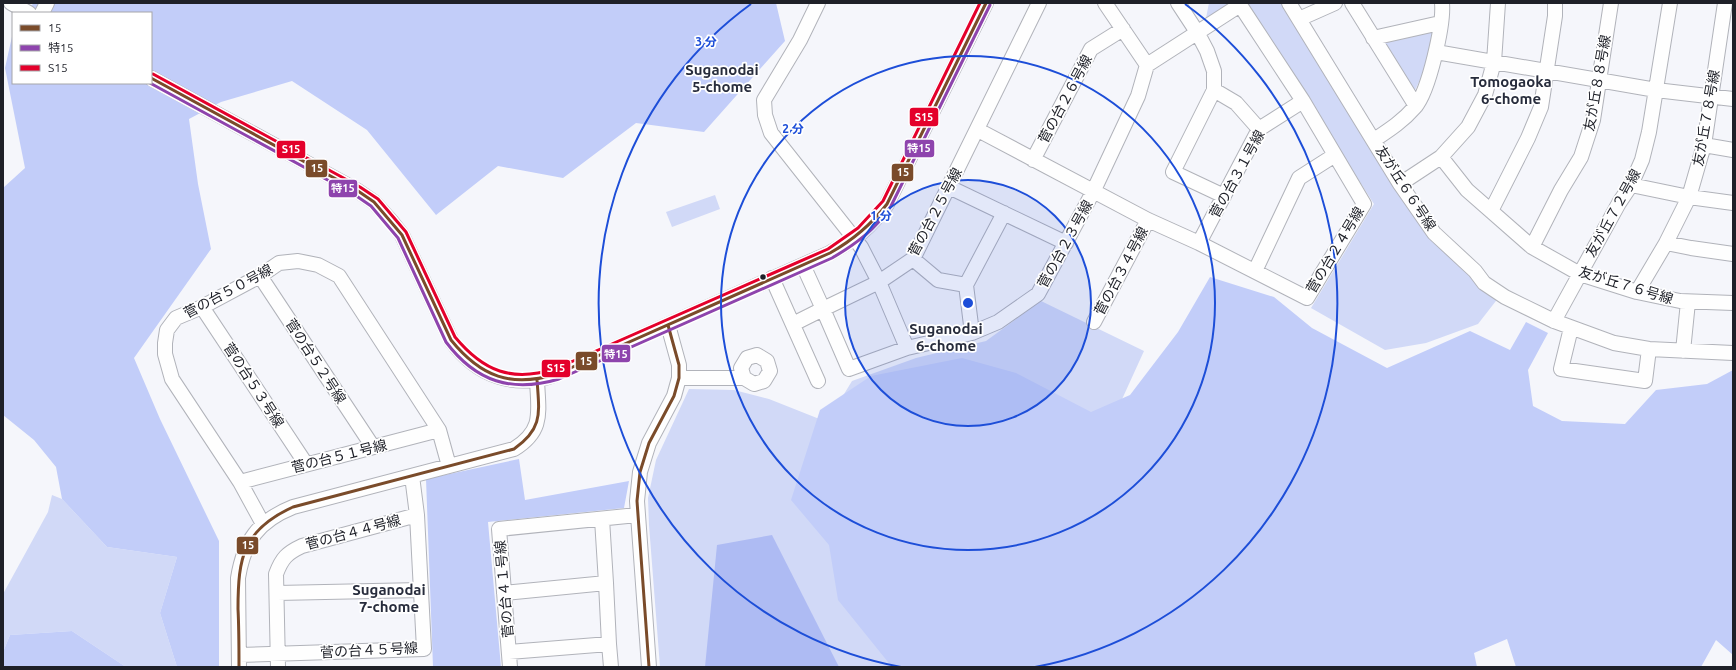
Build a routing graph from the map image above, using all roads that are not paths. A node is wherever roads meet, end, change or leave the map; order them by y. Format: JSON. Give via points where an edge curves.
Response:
{"nodes":[{"id":1,"x":11,"y":3,"type":"edge"},
{"id":2,"x":47,"y":3,"type":"edge"},
{"id":3,"x":818,"y":3,"type":"edge"},
{"id":4,"x":986,"y":3,"type":"edge"},
{"id":5,"x":1039,"y":3,"type":"edge"},
{"id":6,"x":1105,"y":3,"type":"edge"},
{"id":7,"x":1178,"y":3,"type":"edge"},
{"id":8,"x":1289,"y":3,"type":"edge"},
{"id":9,"x":1335,"y":3,"type":"edge"},
{"id":10,"x":1352,"y":3,"type":"edge"},
{"id":11,"x":1442,"y":3,"type":"edge"},
{"id":12,"x":1498,"y":3,"type":"edge"},
{"id":13,"x":1554,"y":3,"type":"edge"},
{"id":14,"x":1610,"y":3,"type":"edge"},
{"id":15,"x":1670,"y":3,"type":"edge"},
{"id":16,"x":1725,"y":3,"type":"edge"},
{"id":17,"x":27,"y":12,"type":"edge"},
{"id":18,"x":42,"y":12,"type":"edge"},
{"id":19,"x":1299,"y":19,"type":"junction"},
{"id":20,"x":1440,"y":23,"type":"junction"},
{"id":21,"x":1123,"y":29,"type":"junction"},
{"id":22,"x":1197,"y":32,"type":"junction"},
{"id":23,"x":1373,"y":38,"type":"junction"},
{"id":24,"x":1436,"y":52,"type":"junction"},
{"id":25,"x":1494,"y":62,"type":"junction"},
{"id":26,"x":1147,"y":65,"type":"junction"},
{"id":27,"x":1546,"y":71,"type":"junction"},
{"id":28,"x":152,"y":79,"type":"edge"},
{"id":29,"x":1600,"y":80,"type":"junction"},
{"id":30,"x":1214,"y":90,"type":"junction"},
{"id":31,"x":1656,"y":90,"type":"junction"},
{"id":32,"x":1710,"y":95,"type":"junction"},
{"id":33,"x":1733,"y":99,"type":"edge"},
{"id":34,"x":1303,"y":101,"type":"junction"},
{"id":35,"x":1416,"y":106,"type":"junction"},
{"id":36,"x":1259,"y":129,"type":"junction"},
{"id":37,"x":978,"y":130,"type":"junction"},
{"id":38,"x":1374,"y":140,"type":"junction"},
{"id":39,"x":1704,"y":145,"type":"junction"},
{"id":40,"x":1733,"y":150,"type":"edge"},
{"id":41,"x":1336,"y":155,"type":"junction"},
{"id":42,"x":1441,"y":157,"type":"junction"},
{"id":43,"x":1033,"y":160,"type":"junction"},
{"id":44,"x":1400,"y":184,"type":"junction"},
{"id":45,"x":1631,"y":185,"type":"junction"},
{"id":46,"x":949,"y":187,"type":"junction"},
{"id":47,"x":1093,"y":192,"type":"junction"},
{"id":48,"x":1224,"y":196,"type":"junction"},
{"id":49,"x":1689,"y":197,"type":"junction"},
{"id":50,"x":1733,"y":203,"type":"edge"},
{"id":51,"x":1491,"y":211,"type":"junction"},
{"id":52,"x":1004,"y":213,"type":"junction"},
{"id":53,"x":1148,"y":220,"type":"junction"},
{"id":54,"x":855,"y":239,"type":"junction"},
{"id":55,"x":1666,"y":242,"type":"junction"},
{"id":56,"x":1066,"y":243,"type":"junction"},
{"id":57,"x":1199,"y":243,"type":"junction"},
{"id":58,"x":1532,"y":246,"type":"junction"},
{"id":59,"x":1733,"y":254,"type":"edge"},
{"id":60,"x":913,"y":259,"type":"junction"},
{"id":61,"x":803,"y":265,"type":"junction"},
{"id":62,"x":1255,"y":271,"type":"junction"},
{"id":63,"x":1580,"y":274,"type":"junction"},
{"id":64,"x":260,"y":276,"type":"junction"},
{"id":65,"x":772,"y":278,"type":"junction"},
{"id":66,"x":879,"y":282,"type":"junction"},
{"id":67,"x":966,"y":285,"type":"junction"},
{"id":68,"x":1637,"y":292,"type":"junction"},
{"id":69,"x":1688,"y":302,"type":"junction"},
{"id":70,"x":1733,"y":303,"type":"edge"},
{"id":71,"x":202,"y":306,"type":"junction"},
{"id":72,"x":824,"y":309,"type":"junction"},
{"id":73,"x":1554,"y":321,"type":"junction"},
{"id":74,"x":1094,"y":322,"type":"dead end"},
{"id":75,"x":793,"y":324,"type":"junction"},
{"id":76,"x":668,"y":325,"type":"junction"},
{"id":77,"x":1570,"y":328,"type":"junction"},
{"id":78,"x":972,"y":333,"type":"junction"},
{"id":79,"x":908,"y":348,"type":"junction"},
{"id":80,"x":1649,"y":349,"type":"junction"},
{"id":81,"x":1683,"y":351,"type":"junction"},
{"id":82,"x":1733,"y":353,"type":"edge"},
{"id":83,"x":680,"y":378,"type":"junction"},
{"id":84,"x":744,"y":378,"type":"dead end"},
{"id":85,"x":537,"y":379,"type":"junction"},
{"id":86,"x":818,"y":381,"type":"dead end"},
{"id":87,"x":439,"y":430,"type":"junction"},
{"id":88,"x":373,"y":447,"type":"junction"},
{"id":89,"x":306,"y":464,"type":"junction"},
{"id":90,"x":449,"y":466,"type":"junction"},
{"id":91,"x":412,"y":476,"type":"junction"},
{"id":92,"x":240,"y":482,"type":"junction"},
{"id":93,"x":417,"y":515,"type":"junction"},
{"id":94,"x":637,"y":515,"type":"junction"},
{"id":95,"x":602,"y":519,"type":"junction"},
{"id":96,"x":263,"y":524,"type":"junction"},
{"id":97,"x":606,"y":583,"type":"junction"},
{"id":98,"x":421,"y":590,"type":"junction"},
{"id":99,"x":504,"y":592,"type":"junction"},
{"id":100,"x":277,"y":593,"type":"junction"},
{"id":101,"x":609,"y":644,"type":"junction"},
{"id":102,"x":509,"y":652,"type":"junction"},
{"id":103,"x":278,"y":660,"type":"edge"},
{"id":104,"x":239,"y":661,"type":"edge"},
{"id":105,"x":510,"y":667,"type":"edge"},
{"id":106,"x":611,"y":667,"type":"edge"},
{"id":107,"x":649,"y":667,"type":"edge"}],
"edges":[{"from":1,"to":17,"type":"street"},
{"from":2,"to":18,"type":"street"},
{"from":3,"to":54,"type":"street","via":[[800,40],[764,100],[765,115],[771,133]]},
{"from":4,"to":54,"type":"street","via":[[887,204],[871,225]]},
{"from":5,"to":37,"type":"street","name":"菅の台２５号線"},
{"from":6,"to":21,"type":"street"},
{"from":7,"to":22,"type":"street"},
{"from":8,"to":19,"type":"street","name":"友が丘６６号線"},
{"from":9,"to":19,"type":"street"},
{"from":10,"to":23,"type":"street"},
{"from":11,"to":20,"type":"street"},
{"from":12,"to":25,"type":"street"},
{"from":13,"to":27,"type":"street","via":[[1555,16]]},
{"from":14,"to":29,"type":"street","name":"友が丘８８号線"},
{"from":15,"to":31,"type":"street","name":"友が丘７２号線"},
{"from":16,"to":32,"type":"street","name":"友が丘７８号線"},
{"from":19,"to":38,"type":"street","name":"友が丘６６号線"},
{"from":20,"to":23,"type":"street"},
{"from":20,"to":24,"type":"street"},
{"from":21,"to":26,"type":"street"},
{"from":21,"to":43,"type":"street","name":"菅の台２６号線","via":[[1091,49]]},
{"from":22,"to":26,"type":"street","name":"菅の台２４号線"},
{"from":22,"to":30,"type":"street","via":[[1214,71]]},
{"from":22,"to":34,"type":"street","name":"菅の台２４号線","via":[[1240,5]]},
{"from":23,"to":35,"type":"street"},
{"from":24,"to":25,"type":"street"},
{"from":24,"to":35,"type":"street","via":[[1428,81]]},
{"from":25,"to":27,"type":"street"},
{"from":25,"to":42,"type":"street","via":[[1485,94],[1468,127]]},
{"from":26,"to":47,"type":"street","name":"菅の台２３号線","via":[[1138,96]]},
{"from":27,"to":29,"type":"street"},
{"from":27,"to":51,"type":"street","via":[[1536,120]]},
{"from":28,"to":85,"type":"street","via":[[336,178],[374,202],[402,235],[451,340],[460,353],[492,375],[513,380]]},
{"from":29,"to":31,"type":"street"},
{"from":29,"to":58,"type":"street","name":"友が丘８８号線","via":[[1593,120],[1581,157]]},
{"from":30,"to":36,"type":"street","via":[[1236,103]]},
{"from":30,"to":48,"type":"street","via":[[1172,172]]},
{"from":31,"to":32,"type":"street"},
{"from":31,"to":45,"type":"street","name":"友が丘７２号線","via":[[1642,160]]},
{"from":32,"to":33,"type":"street"},
{"from":32,"to":39,"type":"street","name":"友が丘７８号線"},
{"from":34,"to":36,"type":"street","name":"菅の台３１号線"},
{"from":34,"to":41,"type":"street","name":"菅の台２４号線"},
{"from":35,"to":38,"type":"street","via":[[1395,126]]},
{"from":36,"to":48,"type":"street","name":"菅の台３１号線"},
{"from":37,"to":43,"type":"street","name":"菅の台２４号線"},
{"from":37,"to":46,"type":"street","name":"菅の台２５号線"},
{"from":38,"to":44,"type":"street","name":"友が丘６６号線"},
{"from":39,"to":40,"type":"street"},
{"from":39,"to":49,"type":"street","name":"友が丘７８号線"},
{"from":41,"to":62,"type":"street","via":[[1299,178]]},
{"from":41,"to":62,"type":"street","name":"菅の台２４号線","via":[[1364,204],[1307,298]]},
{"from":42,"to":44,"type":"street"},
{"from":42,"to":51,"type":"street","name":"友が丘７６号線","via":[[1467,190]]},
{"from":43,"to":47,"type":"street","name":"菅の台２４号線"},
{"from":44,"to":73,"type":"street","name":"友が丘６６号線","via":[[1434,233],[1475,271],[1484,283],[1505,297]]},
{"from":45,"to":49,"type":"street"},
{"from":45,"to":63,"type":"street","name":"友が丘７２号線"},
{"from":46,"to":52,"type":"street"},
{"from":46,"to":60,"type":"street","name":"菅の台２５号線"},
{"from":47,"to":53,"type":"street","name":"菅の台２４号線"},
{"from":47,"to":56,"type":"street","name":"菅の台２３号線"},
{"from":48,"to":57,"type":"street","name":"菅の台３１号線"},
{"from":49,"to":50,"type":"street"},
{"from":49,"to":55,"type":"street","name":"友が丘７８号線"},
{"from":51,"to":58,"type":"street","name":"友が丘７６号線"},
{"from":52,"to":56,"type":"street"},
{"from":52,"to":67,"type":"street"},
{"from":53,"to":57,"type":"street","name":"菅の台２４号線"},
{"from":53,"to":74,"type":"street","name":"菅の台３４号線"},
{"from":54,"to":61,"type":"street"},
{"from":54,"to":66,"type":"street"},
{"from":55,"to":59,"type":"street"},
{"from":55,"to":68,"type":"street","name":"友が丘７８号線"},
{"from":56,"to":78,"type":"street","name":"菅の台２３号線","via":[[1038,294],[998,322]]},
{"from":57,"to":62,"type":"street","name":"菅の台２４号線"},
{"from":58,"to":63,"type":"street","name":"友が丘７６号線"},
{"from":60,"to":66,"type":"street","name":"菅の台２５号線"},
{"from":60,"to":67,"type":"street","via":[[938,280]]},
{"from":61,"to":65,"type":"street"},
{"from":61,"to":72,"type":"street"},
{"from":63,"to":68,"type":"street","name":"友が丘７６号線"},
{"from":63,"to":73,"type":"street","name":"友が丘７２号線"},
{"from":64,"to":71,"type":"street","name":"菅の台５０号線"},
{"from":64,"to":87,"type":"street","name":"菅の台５０号線","via":[[279,263],[298,261],[318,265],[339,276]]},
{"from":64,"to":88,"type":"street","name":"菅の台５２号線"},
{"from":65,"to":75,"type":"street"},
{"from":65,"to":76,"type":"street"},
{"from":66,"to":72,"type":"street","name":"菅の台２５号線"},
{"from":66,"to":79,"type":"street"},
{"from":67,"to":78,"type":"street"},
{"from":68,"to":69,"type":"street","name":"友が丘７６号線"},
{"from":69,"to":70,"type":"street","name":"友が丘７６号線"},
{"from":69,"to":81,"type":"street"},
{"from":71,"to":89,"type":"street","name":"菅の台５３号線"},
{"from":71,"to":92,"type":"street","name":"菅の台５０号線","via":[[176,318],[167,330],[165,354],[172,379]]},
{"from":72,"to":75,"type":"street","name":"菅の台２５号線"},
{"from":72,"to":79,"type":"street","via":[[849,369]]},
{"from":73,"to":77,"type":"street","name":"友が丘６６号線"},
{"from":75,"to":86,"type":"street"},
{"from":76,"to":83,"type":"street"},
{"from":76,"to":85,"type":"street","via":[[557,374]]},
{"from":77,"to":80,"type":"street","name":"友が丘６６号線","via":[[1614,343]]},
{"from":77,"to":80,"type":"street","via":[[1561,369],[1645,381]]},
{"from":78,"to":79,"type":"street","name":"菅の台２３号線"},
{"from":80,"to":81,"type":"street","name":"友が丘６６号線"},
{"from":81,"to":82,"type":"street","name":"友が丘６６号線"},
{"from":83,"to":84,"type":"street"},
{"from":83,"to":94,"type":"street","via":[[674,396],[649,443],[638,486]]},
{"from":85,"to":90,"type":"street","via":[[539,419],[526,442],[514,449]]},
{"from":87,"to":88,"type":"street","name":"菅の台５１号線"},
{"from":87,"to":90,"type":"street","name":"菅の台５０号線"},
{"from":88,"to":89,"type":"street","name":"菅の台５１号線"},
{"from":89,"to":92,"type":"street","name":"菅の台５１号線"},
{"from":90,"to":91,"type":"street"},
{"from":91,"to":93,"type":"street","name":"菅の台４５号線"},
{"from":91,"to":96,"type":"street","via":[[293,507],[278,513]]},
{"from":92,"to":96,"type":"street","name":"菅の台５０号線"},
{"from":93,"to":98,"type":"street","name":"菅の台４５号線"},
{"from":93,"to":100,"type":"street","name":"菅の台４４号線","via":[[291,551],[281,561],[276,574]]},
{"from":94,"to":95,"type":"street","name":"菅の台４１号線"},
{"from":94,"to":107,"type":"street"},
{"from":95,"to":97,"type":"street"},
{"from":95,"to":99,"type":"street","name":"菅の台４１号線","via":[[499,529]]},
{"from":96,"to":104,"type":"street","via":[[247,546],[240,565]]},
{"from":97,"to":99,"type":"street"},
{"from":97,"to":101,"type":"street"},
{"from":98,"to":100,"type":"street"},
{"from":98,"to":103,"type":"street","name":"菅の台４５号線","via":[[424,649]]},
{"from":99,"to":102,"type":"street","name":"菅の台４１号線"},
{"from":100,"to":103,"type":"street","name":"菅の台４４号線"},
{"from":101,"to":102,"type":"street"},
{"from":101,"to":106,"type":"street"},
{"from":102,"to":105,"type":"street","name":"菅の台４１号線"},
{"from":103,"to":104,"type":"street","name":"菅の台４５号線"}]}
